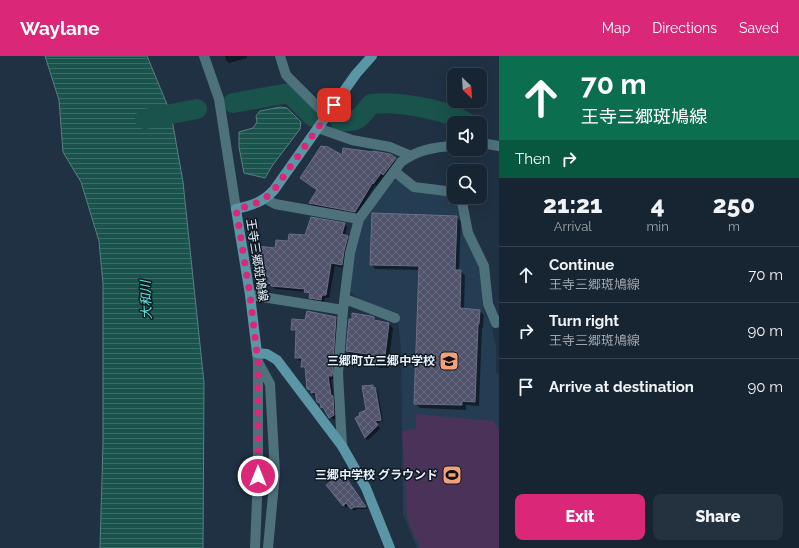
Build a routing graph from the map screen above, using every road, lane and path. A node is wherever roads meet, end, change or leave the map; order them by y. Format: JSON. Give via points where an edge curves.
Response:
{"nodes":[{"id":1,"x":204,"y":56,"type":"edge"},
{"id":2,"x":280,"y":56,"type":"edge"},
{"id":3,"x":372,"y":56,"type":"edge"},
{"id":4,"x":327,"y":116,"type":"junction"},
{"id":5,"x":318,"y":128,"type":"junction"},
{"id":6,"x":487,"y":144,"type":"edge"},
{"id":7,"x":447,"y":146,"type":"edge"},
{"id":8,"x":499,"y":146,"type":"edge"},
{"id":9,"x":410,"y":156,"type":"junction"},
{"id":10,"x":394,"y":171,"type":"junction"},
{"id":11,"x":447,"y":191,"type":"edge"},
{"id":12,"x":266,"y":199,"type":"junction"},
{"id":13,"x":462,"y":204,"type":"edge"},
{"id":14,"x":236,"y":209,"type":"junction"},
{"id":15,"x":359,"y":219,"type":"junction"},
{"id":16,"x":250,"y":295,"type":"junction"},
{"id":17,"x":345,"y":299,"type":"junction"},
{"id":18,"x":343,"y":310,"type":"junction"},
{"id":19,"x":395,"y":318,"type":"dead end"},
{"id":20,"x":499,"y":321,"type":"edge"},
{"id":21,"x":258,"y":358,"type":"junction"},
{"id":22,"x":342,"y":446,"type":"junction"},
{"id":23,"x":255,"y":548,"type":"edge"},
{"id":24,"x":268,"y":548,"type":"edge"},
{"id":25,"x":390,"y":548,"type":"edge"}],
"edges":[{"from":1,"to":14,"type":"street","via":[[219,99]]},
{"from":2,"to":4,"type":"street","via":[[286,75]]},
{"from":3,"to":4,"type":"main road"},
{"from":4,"to":5,"type":"main road"},
{"from":5,"to":9,"type":"street","via":[[352,140],[390,147]]},
{"from":5,"to":12,"type":"main road"},
{"from":6,"to":8,"type":"street"},
{"from":7,"to":9,"type":"street","via":[[424,150]]},
{"from":9,"to":10,"type":"street","via":[[400,162]]},
{"from":10,"to":11,"type":"street","via":[[414,187]]},
{"from":10,"to":15,"type":"street"},
{"from":12,"to":14,"type":"main road","name":"王寺三郷斑鳩線"},
{"from":12,"to":15,"type":"street","via":[[275,204]]},
{"from":13,"to":20,"type":"street","via":[[468,233],[484,266],[488,304],[496,323]]},
{"from":14,"to":16,"type":"main road","name":"王寺三郷斑鳩線"},
{"from":15,"to":17,"type":"street","via":[[350,253]]},
{"from":16,"to":18,"type":"street"},
{"from":16,"to":21,"type":"main road","name":"王寺三郷斑鳩線"},
{"from":17,"to":18,"type":"street"},
{"from":17,"to":19,"type":"street"},
{"from":18,"to":22,"type":"street","via":[[338,373]]},
{"from":21,"to":22,"type":"main road","via":[[267,354],[277,360]]},
{"from":21,"to":23,"type":"street"},
{"from":21,"to":24,"type":"street","via":[[270,384],[275,473]]},
{"from":22,"to":25,"type":"main road","via":[[366,488]]}]}
